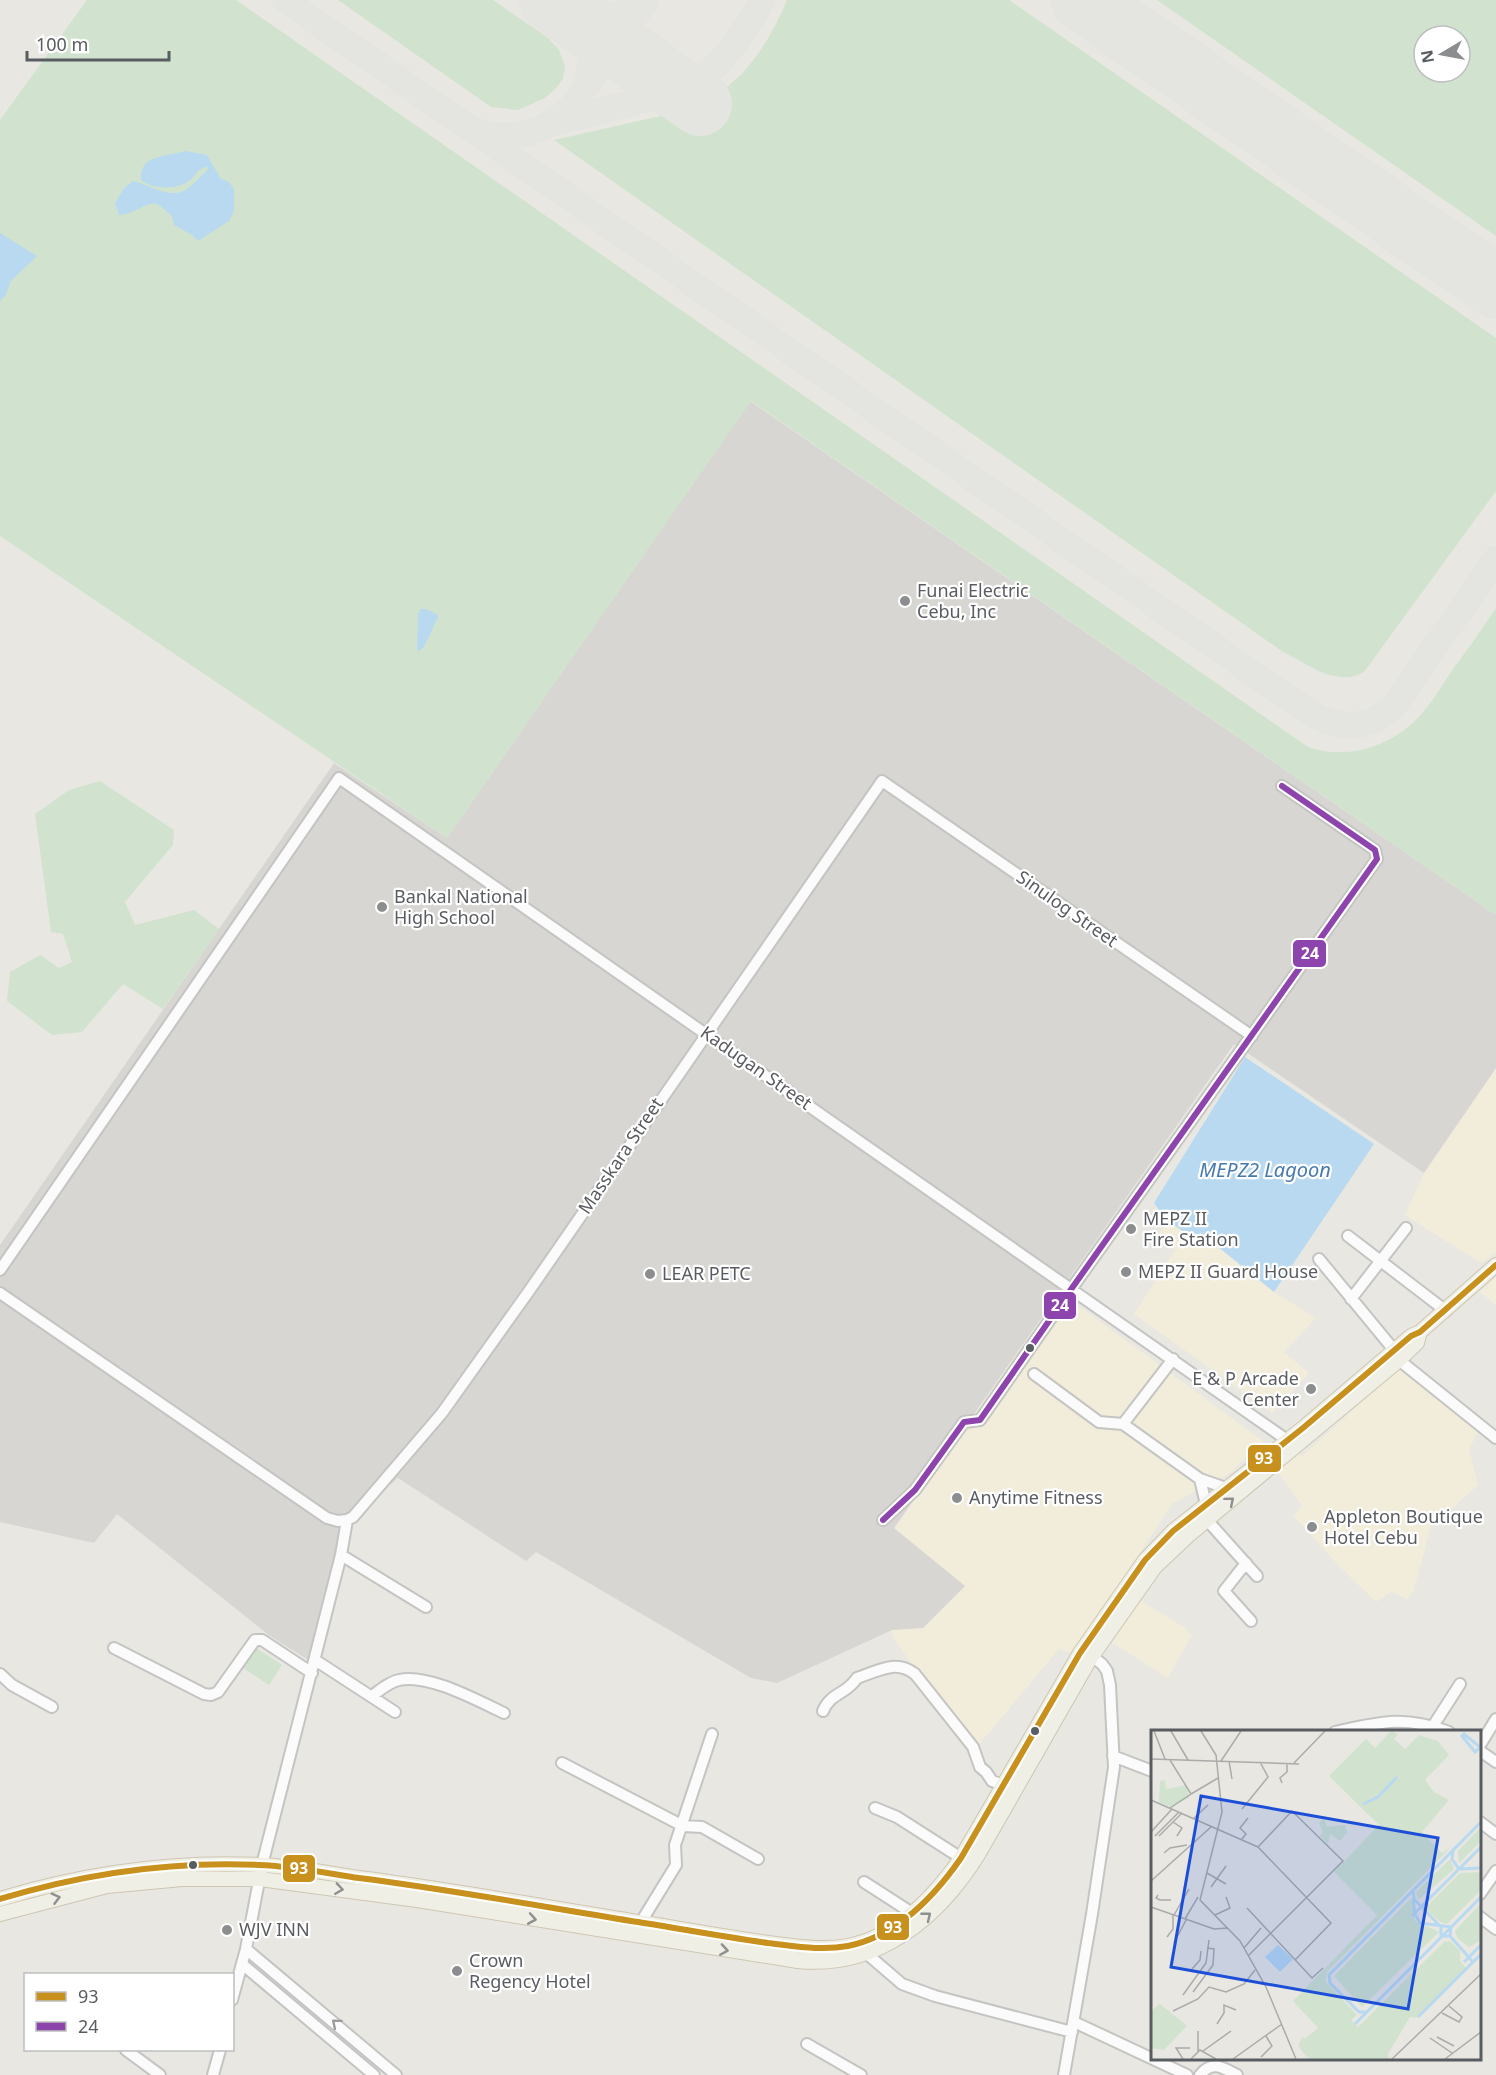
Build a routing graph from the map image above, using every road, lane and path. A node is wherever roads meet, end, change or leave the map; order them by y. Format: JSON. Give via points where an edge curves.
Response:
{"nodes":[{"id":1,"x":882,"y":781,"type":"joint"},
{"id":2,"x":1282,"y":786,"type":"dead end"},
{"id":3,"x":706,"y":1034,"type":"junction"},
{"id":4,"x":1252,"y":1036,"type":"junction"},
{"id":5,"x":1406,"y":1228,"type":"dead end"},
{"id":6,"x":1348,"y":1236,"type":"dead end"},
{"id":7,"x":1319,"y":1259,"type":"dead end"},
{"id":8,"x":1381,"y":1261,"type":"junction"},
{"id":9,"x":1496,"y":1265,"type":"edge"},
{"id":10,"x":0,"y":1270,"type":"edge"},
{"id":11,"x":1072,"y":1288,"type":"junction"},
{"id":12,"x":0,"y":1293,"type":"edge"},
{"id":13,"x":1352,"y":1299,"type":"junction"},
{"id":14,"x":1446,"y":1311,"type":"junction"},
{"id":15,"x":1397,"y":1355,"type":"junction"},
{"id":16,"x":1173,"y":1359,"type":"junction"},
{"id":17,"x":1034,"y":1374,"type":"dead end"},
{"id":18,"x":1123,"y":1424,"type":"junction"},
{"id":19,"x":1496,"y":1438,"type":"edge"},
{"id":20,"x":1287,"y":1440,"type":"junction"},
{"id":21,"x":1200,"y":1479,"type":"junction"},
{"id":22,"x":1226,"y":1488,"type":"junction"},
{"id":23,"x":1206,"y":1504,"type":"junction"},
{"id":24,"x":348,"y":1520,"type":"junction"},
{"id":25,"x":884,"y":1520,"type":"dead end"},
{"id":26,"x":1207,"y":1520,"type":"junction"},
{"id":27,"x":341,"y":1555,"type":"junction"},
{"id":28,"x":1246,"y":1563,"type":"junction"},
{"id":29,"x":1257,"y":1576,"type":"dead end"},
{"id":30,"x":426,"y":1607,"type":"dead end"},
{"id":31,"x":1251,"y":1621,"type":"dead end"},
{"id":32,"x":1102,"y":1631,"type":"junction"},
{"id":33,"x":114,"y":1648,"type":"dead end"},
{"id":34,"x":1088,"y":1653,"type":"junction"},
{"id":35,"x":315,"y":1660,"type":"junction"},
{"id":36,"x":312,"y":1673,"type":"junction"},
{"id":37,"x":0,"y":1674,"type":"edge"},
{"id":38,"x":1460,"y":1684,"type":"dead end"},
{"id":39,"x":372,"y":1696,"type":"junction"},
{"id":40,"x":52,"y":1707,"type":"dead end"},
{"id":41,"x":823,"y":1711,"type":"dead end"},
{"id":42,"x":395,"y":1712,"type":"dead end"},
{"id":43,"x":504,"y":1713,"type":"dead end"},
{"id":44,"x":1496,"y":1719,"type":"edge"},
{"id":45,"x":1433,"y":1726,"type":"junction"},
{"id":46,"x":1340,"y":1730,"type":"edge"},
{"id":47,"x":1446,"y":1730,"type":"edge"},
{"id":48,"x":712,"y":1734,"type":"dead end"},
{"id":49,"x":1481,"y":1741,"type":"edge"},
{"id":50,"x":1481,"y":1752,"type":"edge"},
{"id":51,"x":1113,"y":1761,"type":"junction"},
{"id":52,"x":1496,"y":1762,"type":"edge"},
{"id":53,"x":562,"y":1763,"type":"dead end"},
{"id":54,"x":1151,"y":1772,"type":"edge"},
{"id":55,"x":1004,"y":1785,"type":"junction"},
{"id":56,"x":875,"y":1808,"type":"dead end"},
{"id":57,"x":1481,"y":1823,"type":"edge"},
{"id":58,"x":683,"y":1826,"type":"junction"},
{"id":59,"x":1496,"y":1834,"type":"edge"},
{"id":60,"x":961,"y":1858,"type":"junction"},
{"id":61,"x":758,"y":1859,"type":"dead end"},
{"id":62,"x":1496,"y":1871,"type":"edge"},
{"id":63,"x":261,"y":1872,"type":"junction"},
{"id":64,"x":864,"y":1882,"type":"dead end"},
{"id":65,"x":1481,"y":1892,"type":"edge"},
{"id":66,"x":0,"y":1899,"type":"edge"},
{"id":67,"x":912,"y":1913,"type":"junction"},
{"id":68,"x":0,"y":1914,"type":"edge"},
{"id":69,"x":1481,"y":1918,"type":"edge"},
{"id":70,"x":641,"y":1922,"type":"junction"},
{"id":71,"x":615,"y":1925,"type":"junction"},
{"id":72,"x":1496,"y":1929,"type":"edge"},
{"id":73,"x":246,"y":1948,"type":"junction"},
{"id":74,"x":867,"y":1954,"type":"junction"},
{"id":75,"x":242,"y":1964,"type":"junction"},
{"id":76,"x":234,"y":1993,"type":"edge"},
{"id":77,"x":1073,"y":2027,"type":"junction"},
{"id":78,"x":353,"y":2038,"type":"junction"},
{"id":79,"x":807,"y":2044,"type":"dead end"},
{"id":80,"x":343,"y":2049,"type":"junction"},
{"id":81,"x":129,"y":2051,"type":"edge"},
{"id":82,"x":219,"y":2051,"type":"edge"},
{"id":83,"x":1151,"y":2060,"type":"edge"},
{"id":84,"x":1151,"y":2060,"type":"edge"},
{"id":85,"x":160,"y":2075,"type":"edge"},
{"id":86,"x":213,"y":2075,"type":"edge"},
{"id":87,"x":374,"y":2075,"type":"edge"},
{"id":88,"x":396,"y":2075,"type":"edge"},
{"id":89,"x":861,"y":2075,"type":"edge"},
{"id":90,"x":1064,"y":2075,"type":"edge"},
{"id":91,"x":1187,"y":2075,"type":"edge"},
{"id":92,"x":1200,"y":2075,"type":"edge"},
{"id":93,"x":1237,"y":2075,"type":"edge"}],
"edges":[{"from":1,"to":3,"type":"street","name":"Masskara Street"},
{"from":1,"to":4,"type":"street","name":"Sinulog Street"},
{"from":2,"to":4,"type":"street","via":[[1375,850],[1377,859]]},
{"from":3,"to":10,"type":"street","name":"Kadugan Street","via":[[339,778]]},
{"from":3,"to":11,"type":"street","name":"Kadugan Street"},
{"from":3,"to":24,"type":"street","name":"Masskara Street","via":[[442,1413]]},
{"from":4,"to":11,"type":"street"},
{"from":5,"to":8,"type":"street"},
{"from":6,"to":8,"type":"street"},
{"from":7,"to":13,"type":"street"},
{"from":8,"to":13,"type":"street"},
{"from":8,"to":14,"type":"street"},
{"from":9,"to":14,"type":"main road"},
{"from":11,"to":16,"type":"street","name":"Kadugan Street"},
{"from":11,"to":25,"type":"street","via":[[980,1420],[963,1422],[915,1490]]},
{"from":12,"to":24,"type":"street","via":[[327,1518]]},
{"from":13,"to":15,"type":"street"},
{"from":14,"to":15,"type":"main road","via":[[1411,1336]]},
{"from":15,"to":19,"type":"street"},
{"from":15,"to":20,"type":"main road"},
{"from":26,"to":15,"type":"main road","one_way":true},
{"from":16,"to":18,"type":"street"},
{"from":16,"to":20,"type":"street","name":"Kadugan Street"},
{"from":17,"to":18,"type":"street","via":[[1099,1422]]},
{"from":18,"to":21,"type":"street"},
{"from":20,"to":22,"type":"main road"},
{"from":21,"to":22,"type":"street"},
{"from":21,"to":23,"type":"street"},
{"from":22,"to":23,"type":"main road"},
{"from":23,"to":32,"type":"main road","via":[[1173,1530],[1145,1560]]},
{"from":24,"to":27,"type":"street"},
{"from":26,"to":28,"type":"street"},
{"from":26,"to":32,"type":"main road","via":[[1155,1567]]},
{"from":27,"to":30,"type":"street"},
{"from":27,"to":35,"type":"street"},
{"from":28,"to":29,"type":"street"},
{"from":28,"to":31,"type":"street","via":[[1224,1591]]},
{"from":32,"to":34,"type":"main road"},
{"from":33,"to":36,"type":"street","via":[[204,1694],[218,1692],[255,1640],[262,1640]]},
{"from":34,"to":51,"type":"street","via":[[1107,1671]]},
{"from":34,"to":55,"type":"main road"},
{"from":74,"to":34,"type":"main road","one_way":true,"via":[[920,1922],[960,1882]]},
{"from":35,"to":36,"type":"street"},
{"from":35,"to":39,"type":"street"},
{"from":36,"to":63,"type":"street"},
{"from":37,"to":40,"type":"street"},
{"from":38,"to":45,"type":"street"},
{"from":39,"to":42,"type":"street"},
{"from":39,"to":43,"type":"street","via":[[389,1684],[414,1678]]},
{"from":41,"to":55,"type":"street","via":[[828,1700],[851,1687],[857,1678],[897,1666],[907,1667],[973,1747],[980,1767],[992,1781]]},
{"from":44,"to":49,"type":"street"},
{"from":45,"to":46,"type":"street","via":[[1386,1721]]},
{"from":45,"to":47,"type":"street"},
{"from":48,"to":58,"type":"street"},
{"from":50,"to":52,"type":"street"},
{"from":51,"to":54,"type":"street"},
{"from":51,"to":77,"type":"street"},
{"from":53,"to":58,"type":"street"},
{"from":55,"to":60,"type":"main road"},
{"from":56,"to":60,"type":"street","via":[[905,1821]]},
{"from":57,"to":59,"type":"street"},
{"from":58,"to":61,"type":"street","via":[[702,1827]]},
{"from":58,"to":70,"type":"street","via":[[675,1845],[676,1865]]},
{"from":60,"to":67,"type":"main road","via":[[937,1890]]},
{"from":62,"to":65,"type":"street"},
{"from":63,"to":66,"type":"main road","via":[[202,1866],[125,1872]]},
{"from":68,"to":63,"type":"main road","one_way":true,"via":[[107,1886]]},
{"from":63,"to":71,"type":"main road","via":[[417,1900]]},
{"from":63,"to":73,"type":"street"},
{"from":64,"to":67,"type":"street"},
{"from":67,"to":70,"type":"main road","via":[[872,1939],[827,1948],[738,1939]]},
{"from":69,"to":72,"type":"street"},
{"from":70,"to":71,"type":"main road"},
{"from":71,"to":74,"type":"main road","one_way":true,"via":[[736,1952],[818,1963]]},
{"from":73,"to":75,"type":"street"},
{"from":78,"to":73,"type":"street","one_way":true},
{"from":74,"to":77,"type":"street","via":[[902,1984],[934,1996]]},
{"from":75,"to":76,"type":"street"},
{"from":75,"to":80,"type":"street"},
{"from":77,"to":83,"type":"street"},
{"from":77,"to":90,"type":"street"},
{"from":78,"to":80,"type":"street"},
{"from":78,"to":88,"type":"street"},
{"from":79,"to":89,"type":"street"},
{"from":80,"to":87,"type":"street"},
{"from":81,"to":85,"type":"street"},
{"from":82,"to":86,"type":"street"},
{"from":84,"to":91,"type":"street"},
{"from":92,"to":93,"type":"street","via":[[1213,2065]]}]}
